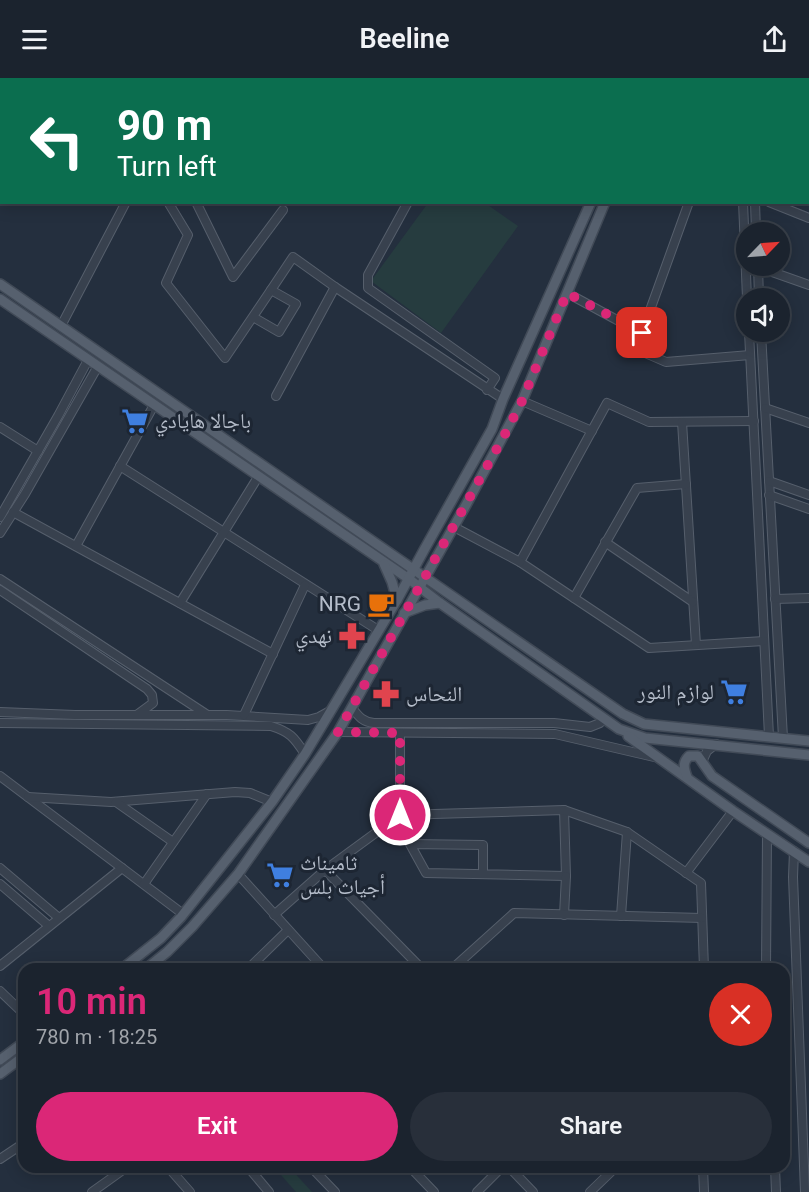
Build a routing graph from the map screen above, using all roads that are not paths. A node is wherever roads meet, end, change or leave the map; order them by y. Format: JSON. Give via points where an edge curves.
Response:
{"nodes":[{"id":1,"x":125,"y":204,"type":"edge"},
{"id":2,"x":169,"y":204,"type":"edge"},
{"id":3,"x":197,"y":204,"type":"edge"},
{"id":4,"x":407,"y":204,"type":"edge"},
{"id":5,"x":590,"y":204,"type":"edge"},
{"id":6,"x":604,"y":204,"type":"edge"},
{"id":7,"x":688,"y":204,"type":"edge"},
{"id":8,"x":743,"y":204,"type":"edge"},
{"id":9,"x":754,"y":204,"type":"edge"},
{"id":10,"x":775,"y":204,"type":"edge"},
{"id":11,"x":283,"y":210,"type":"dead end"},
{"id":12,"x":809,"y":218,"type":"edge"},
{"id":13,"x":755,"y":222,"type":"edge"},
{"id":14,"x":785,"y":276,"type":"edge"},
{"id":15,"x":0,"y":284,"type":"edge"},
{"id":16,"x":809,"y":285,"type":"edge"},
{"id":17,"x":335,"y":287,"type":"junction"},
{"id":18,"x":747,"y":288,"type":"edge"},
{"id":19,"x":271,"y":290,"type":"junction"},
{"id":20,"x":567,"y":293,"type":"junction"},
{"id":21,"x":0,"y":299,"type":"edge"},
{"id":22,"x":253,"y":317,"type":"junction"},
{"id":23,"x":61,"y":326,"type":"junction"},
{"id":24,"x":642,"y":333,"type":"junction"},
{"id":25,"x":749,"y":342,"type":"edge"},
{"id":26,"x":762,"y":342,"type":"edge"},
{"id":27,"x":750,"y":355,"type":"junction"},
{"id":28,"x":88,"y":360,"type":"junction"},
{"id":29,"x":98,"y":366,"type":"junction"},
{"id":30,"x":487,"y":390,"type":"junction"},
{"id":31,"x":276,"y":396,"type":"dead end"},
{"id":32,"x":503,"y":399,"type":"junction"},
{"id":33,"x":522,"y":401,"type":"junction"},
{"id":34,"x":154,"y":405,"type":"junction"},
{"id":35,"x":765,"y":408,"type":"junction"},
{"id":36,"x":754,"y":421,"type":"junction"},
{"id":37,"x":682,"y":422,"type":"junction"},
{"id":38,"x":809,"y":423,"type":"edge"},
{"id":39,"x":0,"y":427,"type":"edge"},
{"id":40,"x":592,"y":430,"type":"junction"},
{"id":41,"x":38,"y":452,"type":"junction"},
{"id":42,"x":120,"y":466,"type":"junction"},
{"id":43,"x":258,"y":477,"type":"junction"},
{"id":44,"x":769,"y":481,"type":"junction"},
{"id":45,"x":686,"y":484,"type":"junction"},
{"id":46,"x":770,"y":495,"type":"junction"},
{"id":47,"x":809,"y":495,"type":"edge"},
{"id":48,"x":809,"y":509,"type":"edge"},
{"id":49,"x":13,"y":512,"type":"junction"},
{"id":50,"x":0,"y":517,"type":"edge"},
{"id":51,"x":453,"y":526,"type":"junction"},
{"id":52,"x":0,"y":533,"type":"edge"},
{"id":53,"x":224,"y":533,"type":"junction"},
{"id":54,"x":605,"y":542,"type":"junction"},
{"id":55,"x":76,"y":546,"type":"junction"},
{"id":56,"x":424,"y":550,"type":"junction"},
{"id":57,"x":400,"y":559,"type":"junction"},
{"id":58,"x":383,"y":562,"type":"junction"},
{"id":59,"x":520,"y":562,"type":"junction"},
{"id":60,"x":414,"y":568,"type":"junction"},
{"id":61,"x":426,"y":576,"type":"junction"},
{"id":62,"x":0,"y":579,"type":"edge"},
{"id":63,"x":409,"y":579,"type":"junction"},
{"id":64,"x":306,"y":585,"type":"junction"},
{"id":65,"x":419,"y":588,"type":"junction"},
{"id":66,"x":0,"y":590,"type":"edge"},
{"id":67,"x":574,"y":598,"type":"junction"},
{"id":68,"x":809,"y":598,"type":"edge"},
{"id":69,"x":775,"y":599,"type":"junction"},
{"id":70,"x":397,"y":600,"type":"junction"},
{"id":71,"x":693,"y":602,"type":"junction"},
{"id":72,"x":180,"y":603,"type":"junction"},
{"id":73,"x":440,"y":603,"type":"junction"},
{"id":74,"x":404,"y":613,"type":"junction"},
{"id":75,"x":378,"y":630,"type":"junction"},
{"id":76,"x":764,"y":641,"type":"junction"},
{"id":77,"x":696,"y":645,"type":"junction"},
{"id":78,"x":273,"y":654,"type":"junction"},
{"id":79,"x":352,"y":708,"type":"junction"},
{"id":80,"x":333,"y":709,"type":"junction"},
{"id":81,"x":0,"y":712,"type":"edge"},
{"id":82,"x":137,"y":714,"type":"junction"},
{"id":83,"x":207,"y":715,"type":"junction"},
{"id":84,"x":244,"y":715,"type":"junction"},
{"id":85,"x":604,"y":718,"type":"junction"},
{"id":86,"x":0,"y":723,"type":"edge"},
{"id":87,"x":619,"y":729,"type":"junction"},
{"id":88,"x":338,"y":732,"type":"junction"},
{"id":89,"x":400,"y":733,"type":"junction"},
{"id":90,"x":769,"y":736,"type":"junction"},
{"id":91,"x":783,"y":738,"type":"junction"},
{"id":92,"x":809,"y":741,"type":"edge"},
{"id":93,"x":716,"y":744,"type":"junction"},
{"id":94,"x":305,"y":754,"type":"junction"},
{"id":95,"x":809,"y":755,"type":"edge"},
{"id":96,"x":659,"y":758,"type":"junction"},
{"id":97,"x":702,"y":762,"type":"junction"},
{"id":98,"x":0,"y":776,"type":"edge"},
{"id":99,"x":688,"y":778,"type":"junction"},
{"id":100,"x":207,"y":794,"type":"junction"},
{"id":101,"x":28,"y":797,"type":"junction"},
{"id":102,"x":116,"y":802,"type":"junction"},
{"id":103,"x":272,"y":802,"type":"junction"},
{"id":104,"x":564,"y":810,"type":"junction"},
{"id":105,"x":733,"y":810,"type":"junction"},
{"id":106,"x":400,"y":815,"type":"junction"},
{"id":107,"x":627,"y":832,"type":"junction"},
{"id":108,"x":767,"y":834,"type":"junction"},
{"id":109,"x":173,"y":842,"type":"junction"},
{"id":110,"x":809,"y":843,"type":"edge"},
{"id":111,"x":794,"y":851,"type":"junction"},
{"id":112,"x":809,"y":862,"type":"edge"},
{"id":113,"x":0,"y":868,"type":"edge"},
{"id":114,"x":122,"y":868,"type":"junction"},
{"id":115,"x":325,"y":870,"type":"junction"},
{"id":116,"x":686,"y":873,"type":"junction"},
{"id":117,"x":238,"y":874,"type":"junction"},
{"id":118,"x":483,"y":874,"type":"junction"},
{"id":119,"x":566,"y":876,"type":"junction"},
{"id":120,"x":0,"y":884,"type":"edge"},
{"id":121,"x":144,"y":884,"type":"junction"},
{"id":122,"x":183,"y":914,"type":"junction"},
{"id":123,"x":274,"y":915,"type":"junction"},
{"id":124,"x":564,"y":915,"type":"junction"},
{"id":125,"x":621,"y":916,"type":"junction"},
{"id":126,"x":59,"y":918,"type":"junction"},
{"id":127,"x":702,"y":918,"type":"junction"},
{"id":128,"x":49,"y":926,"type":"junction"},
{"id":129,"x":288,"y":930,"type":"junction"},
{"id":130,"x":130,"y":963,"type":"edge"},
{"id":131,"x":153,"y":963,"type":"edge"},
{"id":132,"x":254,"y":963,"type":"edge"},
{"id":133,"x":318,"y":963,"type":"edge"},
{"id":134,"x":416,"y":963,"type":"edge"},
{"id":135,"x":459,"y":963,"type":"edge"},
{"id":136,"x":704,"y":963,"type":"edge"},
{"id":137,"x":766,"y":963,"type":"edge"},
{"id":138,"x":0,"y":966,"type":"edge"},
{"id":139,"x":0,"y":991,"type":"edge"},
{"id":140,"x":18,"y":1008,"type":"edge"},
{"id":141,"x":18,"y":1046,"type":"edge"},
{"id":142,"x":0,"y":1060,"type":"edge"},
{"id":143,"x":18,"y":1060,"type":"edge"},
{"id":144,"x":0,"y":1074,"type":"edge"},
{"id":145,"x":805,"y":1076,"type":"edge"},
{"id":146,"x":18,"y":1147,"type":"edge"},
{"id":147,"x":0,"y":1159,"type":"edge"},
{"id":148,"x":119,"y":1173,"type":"edge"},
{"id":149,"x":173,"y":1173,"type":"edge"},
{"id":150,"x":253,"y":1173,"type":"edge"},
{"id":151,"x":317,"y":1173,"type":"edge"},
{"id":152,"x":416,"y":1173,"type":"edge"},
{"id":153,"x":496,"y":1173,"type":"edge"},
{"id":154,"x":515,"y":1173,"type":"edge"},
{"id":155,"x":610,"y":1173,"type":"edge"},
{"id":156,"x":702,"y":1173,"type":"edge"},
{"id":157,"x":775,"y":1173,"type":"edge"},
{"id":158,"x":187,"y":1189,"type":"edge"},
{"id":159,"x":92,"y":1192,"type":"edge"},
{"id":160,"x":176,"y":1192,"type":"edge"},
{"id":161,"x":269,"y":1192,"type":"edge"},
{"id":162,"x":335,"y":1192,"type":"edge"},
{"id":163,"x":434,"y":1192,"type":"edge"},
{"id":164,"x":477,"y":1192,"type":"edge"},
{"id":165,"x":532,"y":1192,"type":"edge"},
{"id":166,"x":590,"y":1192,"type":"edge"},
{"id":167,"x":704,"y":1192,"type":"edge"},
{"id":168,"x":776,"y":1192,"type":"edge"},
{"id":169,"x":806,"y":1192,"type":"edge"}],
"edges":[{"from":1,"to":23,"type":"street"},
{"from":2,"to":22,"type":"street","via":[[188,235],[166,283],[225,358]]},
{"from":3,"to":11,"type":"street","via":[[233,277]]},
{"from":4,"to":30,"type":"street","via":[[368,275],[368,288],[495,378]]},
{"from":5,"to":32,"type":"main road"},
{"from":6,"to":20,"type":"main road"},
{"from":7,"to":24,"type":"street"},
{"from":8,"to":18,"type":"street"},
{"from":9,"to":13,"type":"street"},
{"from":10,"to":12,"type":"street"},
{"from":14,"to":16,"type":"street"},
{"from":15,"to":23,"type":"main road"},
{"from":17,"to":19,"type":"street","via":[[293,257]]},
{"from":17,"to":30,"type":"street"},
{"from":17,"to":31,"type":"street"},
{"from":19,"to":22,"type":"street"},
{"from":19,"to":22,"type":"street","via":[[296,304],[279,332]]},
{"from":20,"to":24,"type":"street"},
{"from":20,"to":33,"type":"main road"},
{"from":21,"to":28,"type":"main road"},
{"from":23,"to":57,"type":"main road"},
{"from":24,"to":27,"type":"street","via":[[636,349],[666,362]]},
{"from":25,"to":27,"type":"street"},
{"from":26,"to":35,"type":"street"},
{"from":27,"to":36,"type":"street"},
{"from":28,"to":29,"type":"main road"},
{"from":28,"to":41,"type":"street"},
{"from":29,"to":34,"type":"main road"},
{"from":29,"to":49,"type":"street"},
{"from":30,"to":32,"type":"street"},
{"from":32,"to":56,"type":"main road","via":[[492,429]]},
{"from":33,"to":40,"type":"street"},
{"from":33,"to":51,"type":"main road"},
{"from":34,"to":42,"type":"street"},
{"from":34,"to":43,"type":"main road"},
{"from":35,"to":38,"type":"street"},
{"from":35,"to":44,"type":"street"},
{"from":36,"to":37,"type":"street"},
{"from":36,"to":76,"type":"street"},
{"from":37,"to":40,"type":"street","via":[[649,422],[607,403]]},
{"from":37,"to":45,"type":"street"},
{"from":39,"to":41,"type":"street"},
{"from":40,"to":59,"type":"street"},
{"from":41,"to":50,"type":"street"},
{"from":42,"to":53,"type":"street"},
{"from":42,"to":55,"type":"street"},
{"from":43,"to":53,"type":"street"},
{"from":43,"to":58,"type":"main road"},
{"from":44,"to":46,"type":"street"},
{"from":44,"to":47,"type":"street"},
{"from":45,"to":54,"type":"street","via":[[637,488]]},
{"from":45,"to":71,"type":"street"},
{"from":46,"to":48,"type":"street"},
{"from":46,"to":69,"type":"street"},
{"from":49,"to":52,"type":"street"},
{"from":49,"to":55,"type":"street"},
{"from":51,"to":59,"type":"street"},
{"from":51,"to":61,"type":"main road"},
{"from":53,"to":64,"type":"street"},
{"from":53,"to":72,"type":"street"},
{"from":54,"to":67,"type":"street"},
{"from":54,"to":71,"type":"street"},
{"from":55,"to":72,"type":"street"},
{"from":56,"to":57,"type":"main road"},
{"from":56,"to":60,"type":"main road"},
{"from":57,"to":60,"type":"main road"},
{"from":58,"to":63,"type":"main road"},
{"from":58,"to":70,"type":"main road"},
{"from":59,"to":67,"type":"street"},
{"from":60,"to":61,"type":"main road"},
{"from":60,"to":63,"type":"main road"},
{"from":61,"to":65,"type":"main road"},
{"from":61,"to":90,"type":"main road","via":[[615,708],[644,724]]},
{"from":62,"to":83,"type":"street"},
{"from":63,"to":65,"type":"main road"},
{"from":63,"to":70,"type":"main road"},
{"from":64,"to":75,"type":"street"},
{"from":64,"to":78,"type":"street"},
{"from":65,"to":73,"type":"main road"},
{"from":65,"to":74,"type":"main road"},
{"from":66,"to":82,"type":"street","via":[[147,689],[153,703]]},
{"from":67,"to":77,"type":"street","via":[[650,648]]},
{"from":68,"to":69,"type":"street"},
{"from":69,"to":91,"type":"street"},
{"from":70,"to":75,"type":"main road"},
{"from":71,"to":77,"type":"street"},
{"from":72,"to":78,"type":"street"},
{"from":73,"to":74,"type":"main road"},
{"from":73,"to":85,"type":"main road"},
{"from":74,"to":79,"type":"main road"},
{"from":75,"to":80,"type":"main road"},
{"from":76,"to":77,"type":"street"},
{"from":76,"to":90,"type":"street"},
{"from":78,"to":84,"type":"street"},
{"from":79,"to":85,"type":"street","via":[[359,718],[374,723],[554,723],[590,727]]},
{"from":79,"to":88,"type":"main road"},
{"from":80,"to":84,"type":"street","via":[[308,720]]},
{"from":80,"to":94,"type":"main road"},
{"from":81,"to":82,"type":"street"},
{"from":82,"to":83,"type":"street"},
{"from":83,"to":84,"type":"street"},
{"from":85,"to":87,"type":"main road"},
{"from":86,"to":94,"type":"street","via":[[271,726],[285,730]]},
{"from":87,"to":93,"type":"main road","via":[[645,738]]},
{"from":87,"to":96,"type":"main road"},
{"from":88,"to":89,"type":"street"},
{"from":88,"to":117,"type":"main road"},
{"from":89,"to":96,"type":"street","via":[[555,734]]},
{"from":89,"to":106,"type":"street"},
{"from":90,"to":91,"type":"main road"},
{"from":91,"to":92,"type":"main road"},
{"from":93,"to":95,"type":"main road"},
{"from":93,"to":97,"type":"street"},
{"from":94,"to":103,"type":"main road"},
{"from":96,"to":99,"type":"main road"},
{"from":97,"to":99,"type":"main road","via":[[693,755],[685,760]]},
{"from":97,"to":110,"type":"main road","via":[[712,776]]},
{"from":98,"to":101,"type":"street"},
{"from":99,"to":105,"type":"main road"},
{"from":100,"to":102,"type":"street"},
{"from":100,"to":103,"type":"street","via":[[250,793]]},
{"from":100,"to":109,"type":"street"},
{"from":101,"to":102,"type":"street"},
{"from":101,"to":114,"type":"street"},
{"from":102,"to":109,"type":"street"},
{"from":103,"to":122,"type":"main road"},
{"from":104,"to":106,"type":"street"},
{"from":104,"to":107,"type":"street"},
{"from":104,"to":119,"type":"street"},
{"from":105,"to":108,"type":"main road"},
{"from":105,"to":116,"type":"street"},
{"from":106,"to":115,"type":"street"},
{"from":107,"to":116,"type":"street"},
{"from":107,"to":125,"type":"street"},
{"from":108,"to":111,"type":"main road"},
{"from":108,"to":137,"type":"street"},
{"from":109,"to":121,"type":"street"},
{"from":111,"to":112,"type":"main road"},
{"from":111,"to":145,"type":"street"},
{"from":113,"to":126,"type":"street"},
{"from":114,"to":121,"type":"street"},
{"from":114,"to":126,"type":"street"},
{"from":115,"to":123,"type":"street"},
{"from":115,"to":134,"type":"street"},
{"from":116,"to":127,"type":"street","via":[[701,883]]},
{"from":117,"to":123,"type":"street"},
{"from":117,"to":131,"type":"main road","via":[[192,927]]},
{"from":118,"to":118,"type":"street","via":[[483,845],[410,844],[426,873]]},
{"from":118,"to":119,"type":"street"},
{"from":119,"to":124,"type":"street"},
{"from":120,"to":128,"type":"street"},
{"from":121,"to":122,"type":"street"},
{"from":122,"to":130,"type":"main road"},
{"from":123,"to":129,"type":"street"},
{"from":124,"to":125,"type":"street"},
{"from":124,"to":135,"type":"street","via":[[514,913]]},
{"from":125,"to":127,"type":"street"},
{"from":126,"to":128,"type":"street"},
{"from":127,"to":136,"type":"street"},
{"from":128,"to":138,"type":"street"},
{"from":129,"to":132,"type":"street"},
{"from":129,"to":133,"type":"street"},
{"from":139,"to":140,"type":"street"},
{"from":141,"to":142,"type":"main road"},
{"from":143,"to":144,"type":"main road"},
{"from":145,"to":169,"type":"street"},
{"from":146,"to":147,"type":"street"},
{"from":148,"to":159,"type":"street"},
{"from":149,"to":158,"type":"street"},
{"from":150,"to":161,"type":"street"},
{"from":151,"to":162,"type":"street"},
{"from":152,"to":163,"type":"street"},
{"from":153,"to":164,"type":"street"},
{"from":154,"to":165,"type":"street"},
{"from":155,"to":166,"type":"street"},
{"from":156,"to":167,"type":"street"},
{"from":157,"to":168,"type":"street"},
{"from":158,"to":160,"type":"street"}]}
